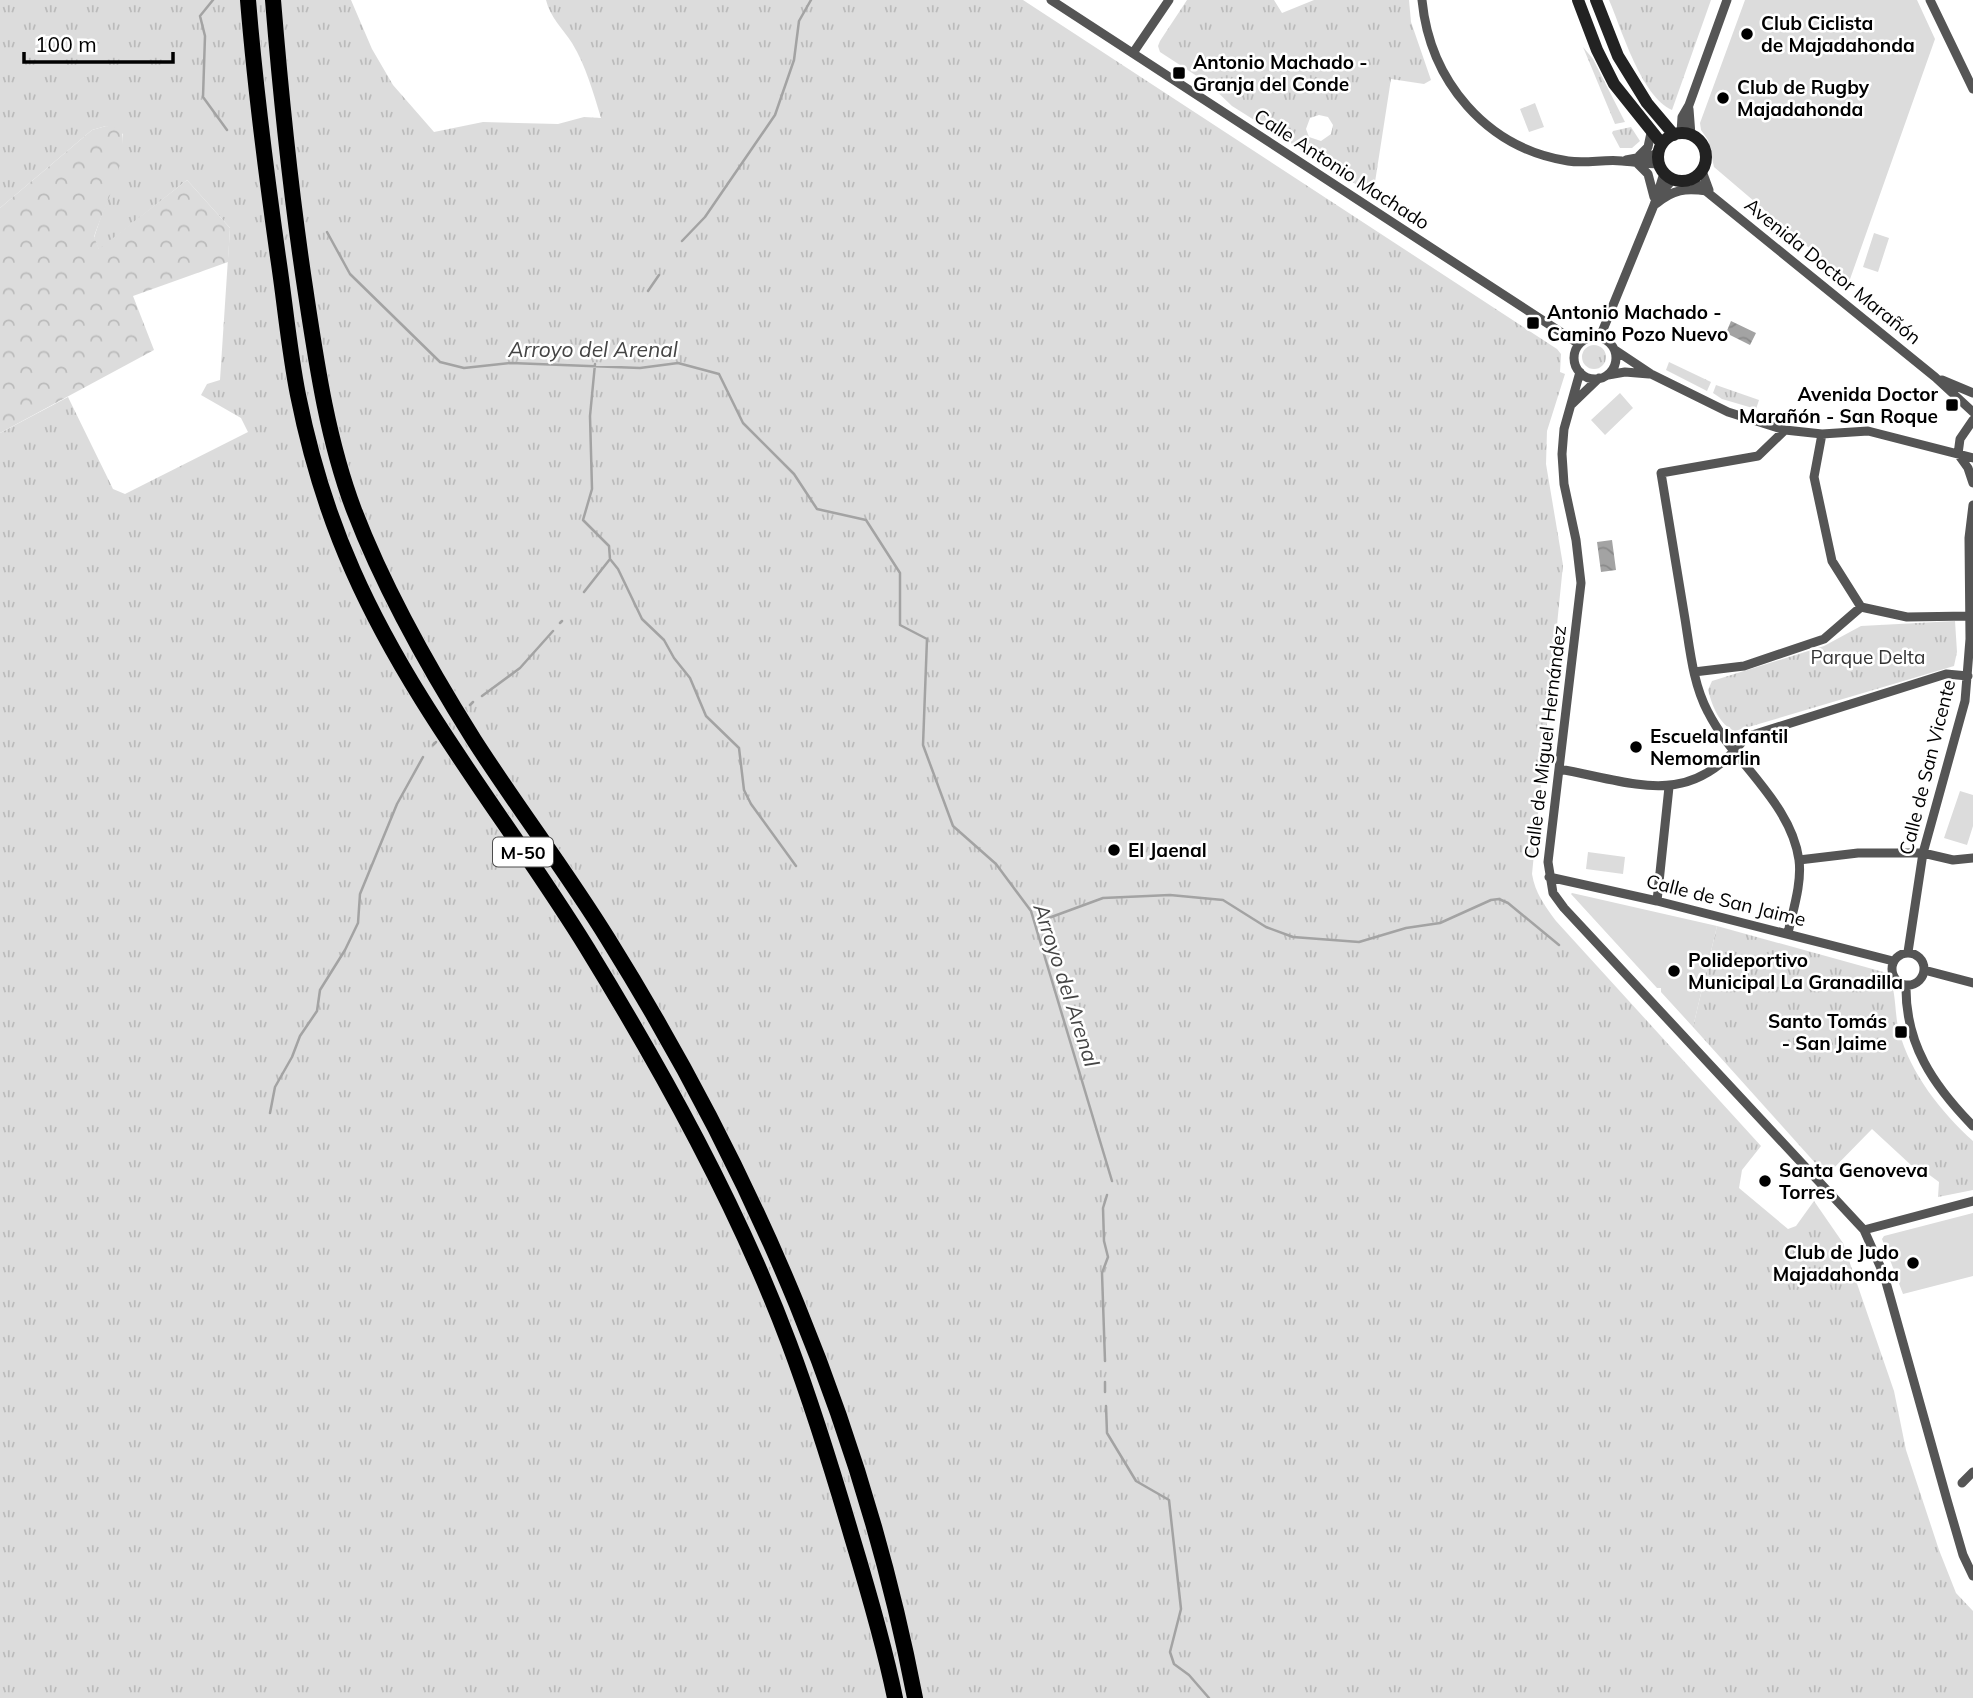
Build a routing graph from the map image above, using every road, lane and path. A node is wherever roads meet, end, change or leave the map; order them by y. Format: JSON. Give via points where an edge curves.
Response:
{"nodes":[{"id":1,"x":248,"y":0,"type":"edge"},
{"id":2,"x":273,"y":0,"type":"edge"},
{"id":3,"x":1051,"y":0,"type":"edge"},
{"id":4,"x":1169,"y":0,"type":"edge"},
{"id":5,"x":1422,"y":0,"type":"edge"},
{"id":6,"x":1578,"y":0,"type":"edge"},
{"id":7,"x":1596,"y":0,"type":"edge"},
{"id":8,"x":1727,"y":0,"type":"edge"},
{"id":9,"x":1930,"y":0,"type":"edge"},
{"id":10,"x":1133,"y":53,"type":"junction"},
{"id":11,"x":1973,"y":89,"type":"edge"},
{"id":12,"x":1689,"y":105,"type":"junction"},
{"id":13,"x":1682,"y":117,"type":"junction"},
{"id":14,"x":1663,"y":122,"type":"junction"},
{"id":15,"x":1651,"y":133,"type":"junction"},
{"id":16,"x":1682,"y":134,"type":"junction"},
{"id":17,"x":1639,"y":160,"type":"junction"},
{"id":18,"x":1663,"y":163,"type":"junction"},
{"id":19,"x":1697,"y":175,"type":"junction"},
{"id":20,"x":1709,"y":192,"type":"junction"},
{"id":21,"x":1654,"y":205,"type":"junction"},
{"id":22,"x":1600,"y":337,"type":"junction"},
{"id":23,"x":1579,"y":344,"type":"junction"},
{"id":24,"x":1615,"y":350,"type":"junction"},
{"id":25,"x":1580,"y":372,"type":"junction"},
{"id":26,"x":1651,"y":374,"type":"junction"},
{"id":27,"x":1604,"y":377,"type":"junction"},
{"id":28,"x":1935,"y":377,"type":"junction"},
{"id":29,"x":1973,"y":384,"type":"edge"},
{"id":30,"x":1968,"y":392,"type":"edge"},
{"id":31,"x":1572,"y":404,"type":"junction"},
{"id":32,"x":1973,"y":412,"type":"edge"},
{"id":33,"x":1973,"y":420,"type":"edge"},
{"id":34,"x":1785,"y":430,"type":"junction"},
{"id":35,"x":1822,"y":434,"type":"junction"},
{"id":36,"x":1958,"y":454,"type":"junction"},
{"id":37,"x":1973,"y":458,"type":"edge"},
{"id":38,"x":1973,"y":483,"type":"edge"},
{"id":39,"x":1973,"y":505,"type":"edge"},
{"id":40,"x":1861,"y":607,"type":"junction"},
{"id":41,"x":1971,"y":612,"type":"edge"},
{"id":42,"x":1694,"y":673,"type":"junction"},
{"id":43,"x":1968,"y":676,"type":"junction"},
{"id":44,"x":1734,"y":753,"type":"junction"},
{"id":45,"x":1559,"y":769,"type":"junction"},
{"id":46,"x":1669,"y":788,"type":"junction"},
{"id":47,"x":1923,"y":853,"type":"junction"},
{"id":48,"x":1973,"y":858,"type":"edge"},
{"id":49,"x":1799,"y":860,"type":"junction"},
{"id":50,"x":1549,"y":877,"type":"junction"},
{"id":51,"x":1657,"y":901,"type":"junction"},
{"id":52,"x":1788,"y":933,"type":"junction"},
{"id":53,"x":1908,"y":952,"type":"junction"},
{"id":54,"x":1893,"y":961,"type":"junction"},
{"id":55,"x":1924,"y":970,"type":"junction"},
{"id":56,"x":1973,"y":983,"type":"edge"},
{"id":57,"x":1906,"y":985,"type":"junction"},
{"id":58,"x":1973,"y":1126,"type":"edge"},
{"id":59,"x":1973,"y":1201,"type":"edge"},
{"id":60,"x":1864,"y":1230,"type":"junction"},
{"id":61,"x":1973,"y":1472,"type":"edge"},
{"id":62,"x":1962,"y":1483,"type":"dead end"},
{"id":63,"x":1973,"y":1576,"type":"edge"},
{"id":64,"x":895,"y":1698,"type":"edge"},
{"id":65,"x":915,"y":1698,"type":"edge"}],
"edges":[{"from":1,"to":64,"type":"highway","number":"M-50","via":[[297,392],[332,516],[384,634],[455,751],[585,946],[667,1084],[733,1214],[788,1340],[827,1453]]},
{"from":2,"to":65,"type":"highway","number":"M-50","via":[[293,205],[320,389],[353,508],[404,621],[473,739],[607,937],[689,1076],[754,1201],[810,1333],[849,1443]]},
{"from":3,"to":10,"type":"street","name":"Calle Antonio Machado"},
{"from":4,"to":10,"type":"street"},
{"from":5,"to":17,"type":"street","via":[[1431,47],[1449,84],[1476,117],[1504,137],[1569,162]]},
{"from":6,"to":15,"type":"street","via":[[1614,84]]},
{"from":7,"to":14,"type":"street","via":[[1618,56]]},
{"from":8,"to":12,"type":"street"},
{"from":9,"to":11,"type":"street"},
{"from":10,"to":23,"type":"street","name":"Calle Antonio Machado"},
{"from":12,"to":13,"type":"street"},
{"from":12,"to":16,"type":"street"},
{"from":13,"to":14,"type":"street"},
{"from":13,"to":16,"type":"street"},
{"from":14,"to":16,"type":"street"},
{"from":15,"to":17,"type":"street"},
{"from":15,"to":18,"type":"street"},
{"from":16,"to":18,"type":"street"},
{"from":16,"to":19,"type":"street","via":[[1698,139],[1706,154]]},
{"from":17,"to":18,"type":"street"},
{"from":17,"to":21,"type":"street","via":[[1654,189]]},
{"from":18,"to":19,"type":"street"},
{"from":18,"to":21,"type":"street"},
{"from":19,"to":20,"type":"street"},
{"from":20,"to":21,"type":"street","via":[[1684,188]]},
{"from":20,"to":28,"type":"street","name":"Avenida Doctor Marañón"},
{"from":21,"to":22,"type":"street"},
{"from":22,"to":23,"type":"street","via":[[1588,337]]},
{"from":22,"to":24,"type":"street"},
{"from":23,"to":25,"type":"street","via":[[1574,360]]},
{"from":24,"to":26,"type":"street"},
{"from":24,"to":27,"type":"street","via":[[1616,364]]},
{"from":25,"to":27,"type":"street","via":[[1590,378]]},
{"from":25,"to":31,"type":"street","name":"Calle de Miguel Hernández"},
{"from":26,"to":27,"type":"street","via":[[1625,372]]},
{"from":26,"to":34,"type":"street","via":[[1728,412]]},
{"from":27,"to":31,"type":"street"},
{"from":28,"to":30,"type":"street","name":"Avenida Doctor Marañón"},
{"from":28,"to":32,"type":"street","name":"Avenida Doctor Marañón"},
{"from":29,"to":30,"type":"street"},
{"from":31,"to":45,"type":"street","name":"Calle de Miguel Hernández","via":[[1562,454],[1581,583]]},
{"from":33,"to":36,"type":"street","via":[[1959,439]]},
{"from":34,"to":35,"type":"street"},
{"from":34,"to":42,"type":"street","via":[[1758,456],[1661,473]]},
{"from":35,"to":36,"type":"street","via":[[1868,431]]},
{"from":35,"to":40,"type":"street","via":[[1814,477],[1832,561]]},
{"from":36,"to":37,"type":"street"},
{"from":36,"to":38,"type":"street"},
{"from":39,"to":41,"type":"street","name":"Calle de San Vicente"},
{"from":40,"to":41,"type":"street","via":[[1907,617]]},
{"from":40,"to":42,"type":"street","via":[[1824,639],[1744,666]]},
{"from":41,"to":43,"type":"street","name":"Calle de San Vicente"},
{"from":42,"to":44,"type":"street","via":[[1707,712]]},
{"from":43,"to":44,"type":"street","via":[[1947,674],[1746,737]]},
{"from":43,"to":47,"type":"street","name":"Calle de San Vicente"},
{"from":44,"to":46,"type":"street","via":[[1694,781]]},
{"from":44,"to":49,"type":"street","via":[[1775,804]]},
{"from":45,"to":46,"type":"street"},
{"from":45,"to":50,"type":"street","name":"Calle de Miguel Hernández"},
{"from":46,"to":51,"type":"street"},
{"from":47,"to":48,"type":"street","via":[[1953,860]]},
{"from":47,"to":49,"type":"street","via":[[1858,853]]},
{"from":47,"to":53,"type":"street","name":"Calle de San Vicente"},
{"from":49,"to":52,"type":"street"},
{"from":50,"to":51,"type":"street","name":"Calle de San Jaime"},
{"from":50,"to":60,"type":"street","name":"Calle de Miguel Hernández","via":[[1564,908]]},
{"from":51,"to":52,"type":"street","name":"Calle de San Jaime"},
{"from":52,"to":54,"type":"street","name":"Calle de San Jaime"},
{"from":53,"to":54,"type":"street"},
{"from":53,"to":55,"type":"street","via":[[1921,960]]},
{"from":54,"to":57,"type":"street","via":[[1894,976]]},
{"from":55,"to":56,"type":"street"},
{"from":55,"to":57,"type":"street","via":[[1916,983]]},
{"from":57,"to":58,"type":"street","via":[[1913,1043],[1932,1078]]},
{"from":59,"to":60,"type":"street"},
{"from":60,"to":63,"type":"street","name":"Calle de Miguel Hernández","via":[[1884,1275],[1963,1555]]},
{"from":61,"to":62,"type":"street"}]}
